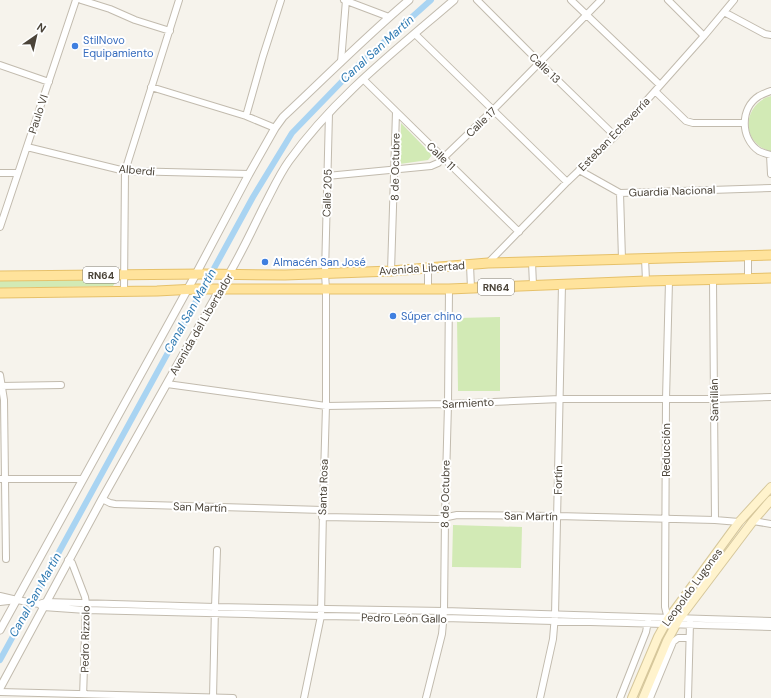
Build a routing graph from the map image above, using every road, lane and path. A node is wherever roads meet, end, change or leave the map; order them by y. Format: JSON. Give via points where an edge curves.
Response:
{"nodes":[{"id":1,"x":76,"y":0,"type":"edge"},
{"id":2,"x":81,"y":0,"type":"edge"},
{"id":3,"x":179,"y":0,"type":"edge"},
{"id":4,"x":281,"y":0,"type":"edge"},
{"id":5,"x":345,"y":0,"type":"edge"},
{"id":6,"x":365,"y":0,"type":"edge"},
{"id":7,"x":409,"y":0,"type":"edge"},
{"id":8,"x":454,"y":0,"type":"edge"},
{"id":9,"x":477,"y":0,"type":"edge"},
{"id":10,"x":571,"y":0,"type":"edge"},
{"id":11,"x":601,"y":0,"type":"edge"},
{"id":12,"x":668,"y":0,"type":"edge"},
{"id":13,"x":734,"y":0,"type":"edge"},
{"id":14,"x":362,"y":7,"type":"junction"},
{"id":15,"x":724,"y":12,"type":"junction"},
{"id":16,"x":586,"y":15,"type":"junction"},
{"id":17,"x":389,"y":17,"type":"junction"},
{"id":18,"x":170,"y":31,"type":"junction"},
{"id":19,"x":415,"y":34,"type":"junction"},
{"id":20,"x":771,"y":35,"type":"edge"},
{"id":21,"x":704,"y":36,"type":"junction"},
{"id":22,"x":341,"y":62,"type":"junction"},
{"id":23,"x":540,"y":63,"type":"junction"},
{"id":24,"x":0,"y":65,"type":"edge"},
{"id":25,"x":363,"y":80,"type":"junction"},
{"id":26,"x":49,"y":82,"type":"junction"},
{"id":27,"x":660,"y":85,"type":"junction"},
{"id":28,"x":151,"y":87,"type":"junction"},
{"id":29,"x":655,"y":91,"type":"junction"},
{"id":30,"x":771,"y":91,"type":"edge"},
{"id":31,"x":493,"y":110,"type":"junction"},
{"id":32,"x":396,"y":112,"type":"junction"},
{"id":33,"x":329,"y":113,"type":"junction"},
{"id":34,"x":246,"y":116,"type":"junction"},
{"id":35,"x":744,"y":123,"type":"junction"},
{"id":36,"x":276,"y":128,"type":"junction"},
{"id":37,"x":615,"y":136,"type":"junction"},
{"id":38,"x":27,"y":147,"type":"junction"},
{"id":39,"x":771,"y":155,"type":"edge"},
{"id":40,"x":443,"y":158,"type":"junction"},
{"id":41,"x":395,"y":169,"type":"junction"},
{"id":42,"x":580,"y":170,"type":"junction"},
{"id":43,"x":125,"y":171,"type":"junction"},
{"id":44,"x":0,"y":173,"type":"edge"},
{"id":45,"x":18,"y":173,"type":"junction"},
{"id":46,"x":249,"y":174,"type":"junction"},
{"id":47,"x":771,"y":174,"type":"edge"},
{"id":48,"x":327,"y":176,"type":"junction"},
{"id":49,"x":567,"y":182,"type":"junction"},
{"id":50,"x":771,"y":188,"type":"edge"},
{"id":51,"x":620,"y":192,"type":"junction"},
{"id":52,"x":0,"y":227,"type":"edge"},
{"id":53,"x":519,"y":232,"type":"junction"},
{"id":54,"x":748,"y":255,"type":"junction"},
{"id":55,"x":771,"y":255,"type":"edge"},
{"id":56,"x":645,"y":258,"type":"junction"},
{"id":57,"x":622,"y":259,"type":"junction"},
{"id":58,"x":532,"y":262,"type":"junction"},
{"id":59,"x":488,"y":263,"type":"junction"},
{"id":60,"x":470,"y":265,"type":"junction"},
{"id":61,"x":428,"y":268,"type":"junction"},
{"id":62,"x":391,"y":271,"type":"junction"},
{"id":63,"x":199,"y":274,"type":"junction"},
{"id":64,"x":225,"y":274,"type":"junction"},
{"id":65,"x":324,"y":274,"type":"junction"},
{"id":66,"x":125,"y":275,"type":"junction"},
{"id":67,"x":0,"y":276,"type":"edge"},
{"id":68,"x":748,"y":278,"type":"junction"},
{"id":69,"x":771,"y":278,"type":"edge"},
{"id":70,"x":713,"y":280,"type":"junction"},
{"id":71,"x":669,"y":281,"type":"junction"},
{"id":72,"x":646,"y":282,"type":"junction"},
{"id":73,"x":562,"y":284,"type":"junction"},
{"id":74,"x":533,"y":286,"type":"junction"},
{"id":75,"x":449,"y":288,"type":"junction"},
{"id":76,"x":471,"y":288,"type":"junction"},
{"id":77,"x":217,"y":289,"type":"junction"},
{"id":78,"x":326,"y":289,"type":"junction"},
{"id":79,"x":428,"y":289,"type":"junction"},
{"id":80,"x":191,"y":290,"type":"junction"},
{"id":81,"x":124,"y":291,"type":"junction"},
{"id":82,"x":0,"y":293,"type":"edge"},
{"id":83,"x":0,"y":375,"type":"edge"},
{"id":84,"x":166,"y":384,"type":"junction"},
{"id":85,"x":61,"y":385,"type":"dead end"},
{"id":86,"x":0,"y":386,"type":"edge"},
{"id":87,"x":771,"y":397,"type":"edge"},
{"id":88,"x":560,"y":398,"type":"junction"},
{"id":89,"x":666,"y":399,"type":"junction"},
{"id":90,"x":714,"y":399,"type":"junction"},
{"id":91,"x":448,"y":404,"type":"junction"},
{"id":92,"x":326,"y":406,"type":"junction"},
{"id":93,"x":2,"y":479,"type":"edge"},
{"id":94,"x":82,"y":479,"type":"junction"},
{"id":95,"x":771,"y":487,"type":"edge"},
{"id":96,"x":102,"y":499,"type":"junction"},
{"id":97,"x":771,"y":500,"type":"edge"},
{"id":98,"x":323,"y":513,"type":"junction"},
{"id":99,"x":557,"y":516,"type":"junction"},
{"id":100,"x":445,"y":518,"type":"junction"},
{"id":101,"x":666,"y":519,"type":"junction"},
{"id":102,"x":715,"y":520,"type":"junction"},
{"id":103,"x":753,"y":520,"type":"junction"},
{"id":104,"x":739,"y":522,"type":"junction"},
{"id":105,"x":771,"y":524,"type":"edge"},
{"id":106,"x":217,"y":550,"type":"dead end"},
{"id":107,"x":6,"y":559,"type":"dead end"},
{"id":108,"x":68,"y":560,"type":"junction"},
{"id":109,"x":0,"y":596,"type":"edge"},
{"id":110,"x":19,"y":600,"type":"junction"},
{"id":111,"x":0,"y":602,"type":"edge"},
{"id":112,"x":86,"y":603,"type":"junction"},
{"id":113,"x":42,"y":605,"type":"junction"},
{"id":114,"x":215,"y":607,"type":"junction"},
{"id":115,"x":321,"y":608,"type":"junction"},
{"id":116,"x":86,"y":610,"type":"junction"},
{"id":117,"x":444,"y":611,"type":"junction"},
{"id":118,"x":215,"y":614,"type":"junction"},
{"id":119,"x":321,"y":616,"type":"junction"},
{"id":120,"x":444,"y":618,"type":"junction"},
{"id":121,"x":555,"y":619,"type":"junction"},
{"id":122,"x":648,"y":621,"type":"junction"},
{"id":123,"x":666,"y":622,"type":"junction"},
{"id":124,"x":677,"y":622,"type":"junction"},
{"id":125,"x":690,"y":622,"type":"junction"},
{"id":126,"x":771,"y":622,"type":"edge"},
{"id":127,"x":771,"y":627,"type":"edge"},
{"id":128,"x":0,"y":630,"type":"edge"},
{"id":129,"x":689,"y":638,"type":"junction"},
{"id":130,"x":0,"y":688,"type":"edge"},
{"id":131,"x":0,"y":692,"type":"edge"},
{"id":132,"x":83,"y":696,"type":"edge"},
{"id":133,"x":213,"y":698,"type":"edge"},
{"id":134,"x":233,"y":698,"type":"edge"},
{"id":135,"x":304,"y":698,"type":"edge"},
{"id":136,"x":426,"y":698,"type":"edge"},
{"id":137,"x":540,"y":698,"type":"edge"},
{"id":138,"x":620,"y":698,"type":"edge"},
{"id":139,"x":632,"y":698,"type":"edge"},
{"id":140,"x":643,"y":698,"type":"edge"},
{"id":141,"x":650,"y":698,"type":"edge"},
{"id":142,"x":688,"y":698,"type":"edge"}],
"edges":[{"from":1,"to":26,"type":"street","name":"Paulo VI"},
{"from":2,"to":18,"type":"street"},
{"from":3,"to":18,"type":"street"},
{"from":4,"to":34,"type":"street"},
{"from":5,"to":14,"type":"street"},
{"from":5,"to":22,"type":"street"},
{"from":6,"to":14,"type":"street"},
{"from":7,"to":17,"type":"street"},
{"from":8,"to":19,"type":"street","name":"Avenida del Libertador"},
{"from":9,"to":23,"type":"street","name":"Calle 13"},
{"from":10,"to":16,"type":"street"},
{"from":11,"to":16,"type":"street","name":"Calle 17"},
{"from":12,"to":21,"type":"street"},
{"from":13,"to":15,"type":"street","name":"Esteban Echeverría"},
{"from":14,"to":17,"type":"street"},
{"from":15,"to":20,"type":"street"},
{"from":15,"to":21,"type":"street","name":"Esteban Echeverría"},
{"from":16,"to":23,"type":"street","name":"Calle 17"},
{"from":16,"to":27,"type":"street"},
{"from":17,"to":22,"type":"street"},
{"from":18,"to":28,"type":"street"},
{"from":19,"to":25,"type":"street","name":"Avenida del Libertador"},
{"from":19,"to":31,"type":"street"},
{"from":21,"to":27,"type":"street","name":"Esteban Echeverría"},
{"from":22,"to":36,"type":"street","via":[[283,117]]},
{"from":23,"to":31,"type":"street","name":"Calle 17"},
{"from":23,"to":37,"type":"street","name":"Calle 13"},
{"from":24,"to":26,"type":"street"},
{"from":25,"to":32,"type":"street","name":"Calle 11"},
{"from":25,"to":33,"type":"street","name":"Avenida del Libertador"},
{"from":26,"to":38,"type":"street","name":"Paulo VI"},
{"from":27,"to":29,"type":"street","name":"Esteban Echeverría"},
{"from":28,"to":34,"type":"street"},
{"from":28,"to":43,"type":"street"},
{"from":29,"to":35,"type":"street","via":[[692,124]]},
{"from":29,"to":37,"type":"street","name":"Esteban Echeverría"},
{"from":30,"to":35,"type":"street","via":[[760,95],[752,102],[746,112]]},
{"from":31,"to":40,"type":"street","name":"Calle 17"},
{"from":31,"to":49,"type":"street"},
{"from":32,"to":40,"type":"street","name":"Calle 11"},
{"from":32,"to":41,"type":"street","name":"8 de Octubre"},
{"from":33,"to":48,"type":"street","name":"Calle 205"},
{"from":33,"to":64,"type":"street","name":"Avenida del Libertador","via":[[304,141],[282,173]]},
{"from":34,"to":36,"type":"street"},
{"from":35,"to":39,"type":"street","via":[[746,134],[752,144],[760,151]]},
{"from":36,"to":46,"type":"street"},
{"from":37,"to":42,"type":"street","name":"Esteban Echeverría"},
{"from":38,"to":43,"type":"street","name":"Alberdi"},
{"from":38,"to":45,"type":"street","name":"Paulo VI"},
{"from":39,"to":47,"type":"street"},
{"from":40,"to":41,"type":"street","name":"Calle 17","via":[[431,166]]},
{"from":40,"to":53,"type":"street","name":"Calle 11"},
{"from":41,"to":48,"type":"street","name":"Calle 17"},
{"from":41,"to":62,"type":"street","name":"8 de Octubre"},
{"from":42,"to":49,"type":"street","name":"Esteban Echeverría"},
{"from":42,"to":51,"type":"street","name":"Guardia Nacional"},
{"from":43,"to":46,"type":"street","name":"Alberdi"},
{"from":43,"to":66,"type":"street"},
{"from":44,"to":45,"type":"street"},
{"from":45,"to":52,"type":"street","name":"Paulo VI"},
{"from":46,"to":63,"type":"street"},
{"from":48,"to":65,"type":"street","name":"Calle 205"},
{"from":49,"to":53,"type":"street","name":"Esteban Echeverría"},
{"from":50,"to":51,"type":"street","name":"Guardia Nacional"},
{"from":51,"to":57,"type":"street"},
{"from":53,"to":59,"type":"street","name":"Esteban Echeverría"},
{"from":54,"to":55,"type":"main road","name":"Avenida Libertad","number":"RN64"},
{"from":54,"to":56,"type":"main road","name":"Avenida Libertad","number":"RN64"},
{"from":54,"to":68,"type":"street"},
{"from":56,"to":57,"type":"main road","name":"Avenida Libertad","number":"RN64"},
{"from":56,"to":72,"type":"street"},
{"from":57,"to":58,"type":"main road","name":"Avenida Libertad","number":"RN64"},
{"from":58,"to":59,"type":"main road","name":"Avenida Libertad","number":"RN64"},
{"from":58,"to":74,"type":"street"},
{"from":59,"to":60,"type":"main road","name":"Avenida Libertad","number":"RN64"},
{"from":60,"to":61,"type":"main road","name":"Avenida Libertad","number":"RN64"},
{"from":60,"to":76,"type":"street"},
{"from":61,"to":62,"type":"main road","name":"Avenida Libertad","number":"RN64"},
{"from":61,"to":79,"type":"street"},
{"from":62,"to":65,"type":"main road","name":"Avenida Libertad","number":"RN64"},
{"from":63,"to":64,"type":"main road","name":"Avenida Libertad","number":"RN64"},
{"from":63,"to":66,"type":"main road","name":"Avenida Libertad","number":"RN64"},
{"from":63,"to":80,"type":"street"},
{"from":64,"to":65,"type":"main road","name":"Avenida Libertad","number":"RN64"},
{"from":64,"to":77,"type":"street","name":"Avenida del Libertador"},
{"from":65,"to":78,"type":"street","name":"Santa Rosa"},
{"from":66,"to":67,"type":"main road","name":"Avenida Libertad","number":"RN64"},
{"from":66,"to":81,"type":"street"},
{"from":68,"to":69,"type":"main road","name":"Avenida Libertad","number":"RN64"},
{"from":68,"to":70,"type":"main road","name":"Avenida Libertad","number":"RN64"},
{"from":70,"to":71,"type":"main road","name":"Avenida Libertad","number":"RN64"},
{"from":70,"to":90,"type":"street","name":"Santillán"},
{"from":71,"to":72,"type":"main road","name":"Avenida Libertad","number":"RN64"},
{"from":71,"to":89,"type":"street","name":"Reducción"},
{"from":72,"to":73,"type":"main road","name":"Avenida Libertad","number":"RN64"},
{"from":73,"to":74,"type":"main road","name":"Avenida Libertad","number":"RN64"},
{"from":73,"to":88,"type":"street","name":"Fortín"},
{"from":74,"to":76,"type":"main road","name":"Avenida Libertad","number":"RN64"},
{"from":75,"to":76,"type":"main road","name":"Avenida Libertad","number":"RN64"},
{"from":75,"to":79,"type":"main road","name":"Avenida Libertad","number":"RN64"},
{"from":75,"to":91,"type":"street","name":"8 de Octubre"},
{"from":77,"to":78,"type":"main road","name":"Avenida Libertad","number":"RN64"},
{"from":77,"to":80,"type":"main road","name":"Avenida Libertad","number":"RN64"},
{"from":77,"to":84,"type":"street","name":"Avenida del Libertador"},
{"from":78,"to":79,"type":"main road","name":"Avenida Libertad","number":"RN64"},
{"from":78,"to":92,"type":"street","name":"Santa Rosa"},
{"from":80,"to":81,"type":"main road","name":"Avenida Libertad","number":"RN64"},
{"from":80,"to":94,"type":"street"},
{"from":81,"to":82,"type":"main road","name":"Avenida Libertad","number":"RN64"},
{"from":83,"to":86,"type":"street"},
{"from":84,"to":92,"type":"street","name":"Sarmiento"},
{"from":84,"to":96,"type":"street","name":"Avenida del Libertador"},
{"from":85,"to":86,"type":"street"},
{"from":86,"to":93,"type":"street","via":[[4,400]]},
{"from":87,"to":90,"type":"street","name":"Sarmiento"},
{"from":88,"to":89,"type":"street","name":"Sarmiento"},
{"from":88,"to":91,"type":"street","name":"Sarmiento"},
{"from":88,"to":99,"type":"street","name":"Fortín"},
{"from":89,"to":90,"type":"street","name":"Sarmiento"},
{"from":89,"to":101,"type":"street","name":"Reducción"},
{"from":90,"to":102,"type":"street","name":"Santillán"},
{"from":91,"to":92,"type":"street","name":"Sarmiento"},
{"from":91,"to":100,"type":"street","name":"8 de Octubre"},
{"from":92,"to":98,"type":"street","name":"Santa Rosa"},
{"from":93,"to":94,"type":"street"},
{"from":93,"to":107,"type":"street"},
{"from":94,"to":110,"type":"street"},
{"from":95,"to":104,"type":"main road","name":"Leopoldo Lugones"},
{"from":96,"to":98,"type":"street","name":"San Martín","via":[[115,504]]},
{"from":96,"to":108,"type":"street","name":"Avenida del Libertador"},
{"from":97,"to":103,"type":"main road","name":"Leopoldo Lugones"},
{"from":98,"to":100,"type":"street","name":"San Martín"},
{"from":98,"to":115,"type":"street","name":"Santa Rosa"},
{"from":99,"to":100,"type":"street","name":"San Martín","via":[[457,515]]},
{"from":99,"to":101,"type":"street","name":"San Martín"},
{"from":99,"to":121,"type":"street","name":"Fortín"},
{"from":100,"to":117,"type":"street","name":"8 de Octubre"},
{"from":101,"to":102,"type":"street","name":"San Martín"},
{"from":101,"to":123,"type":"street","name":"Reducción"},
{"from":102,"to":104,"type":"street","name":"San Martín"},
{"from":103,"to":105,"type":"street"},
{"from":103,"to":124,"type":"main road","name":"Leopoldo Lugones"},
{"from":104,"to":123,"type":"main road","name":"Leopoldo Lugones"},
{"from":106,"to":114,"type":"street"},
{"from":108,"to":112,"type":"street","name":"Pedro Rizzolo","via":[[72,563]]},
{"from":108,"to":113,"type":"street","name":"Avenida del Libertador"},
{"from":109,"to":110,"type":"street","name":"Pedro León Gallo"},
{"from":110,"to":111,"type":"street","name":"Pedro León Gallo"},
{"from":110,"to":113,"type":"street","name":"Pedro León Gallo"},
{"from":110,"to":128,"type":"street"},
{"from":112,"to":113,"type":"street","name":"Pedro León Gallo"},
{"from":112,"to":114,"type":"street","name":"Pedro León Gallo"},
{"from":112,"to":116,"type":"street","name":"Pedro Rizzolo"},
{"from":113,"to":116,"type":"street","name":"Pedro León Gallo"},
{"from":113,"to":130,"type":"street","name":"Avenida del Libertador"},
{"from":114,"to":115,"type":"street","name":"Pedro León Gallo"},
{"from":114,"to":118,"type":"street"},
{"from":115,"to":117,"type":"street","name":"Pedro León Gallo"},
{"from":115,"to":119,"type":"street","name":"Santa Rosa"},
{"from":116,"to":118,"type":"street","name":"Pedro León Gallo"},
{"from":116,"to":132,"type":"street","name":"Pedro Rizzolo"},
{"from":117,"to":120,"type":"street","name":"8 de Octubre"},
{"from":117,"to":121,"type":"street","name":"Pedro León Gallo"},
{"from":118,"to":119,"type":"street","name":"Pedro León Gallo"},
{"from":118,"to":133,"type":"street"},
{"from":119,"to":120,"type":"street","name":"Pedro León Gallo"},
{"from":119,"to":135,"type":"street","name":"Santa Rosa"},
{"from":120,"to":121,"type":"street","name":"Pedro León Gallo"},
{"from":120,"to":136,"type":"street","name":"8 de Octubre"},
{"from":121,"to":122,"type":"street","name":"Pedro León Gallo"},
{"from":121,"to":137,"type":"street","name":"Fortín","via":[[554,639]]},
{"from":122,"to":123,"type":"street","name":"Pedro León Gallo"},
{"from":122,"to":138,"type":"street"},
{"from":123,"to":124,"type":"street","name":"Pedro León Gallo"},
{"from":123,"to":139,"type":"main road","name":"Leopoldo Lugones"},
{"from":124,"to":125,"type":"street","name":"Pedro León Gallo"},
{"from":124,"to":140,"type":"main road","name":"Leopoldo Lugones"},
{"from":125,"to":126,"type":"street","name":"Pedro León Gallo"},
{"from":125,"to":127,"type":"street","name":"Pedro León Gallo"},
{"from":125,"to":129,"type":"street"},
{"from":129,"to":141,"type":"street","via":[[678,638],[673,642]]},
{"from":129,"to":142,"type":"street"},
{"from":131,"to":132,"type":"street"},
{"from":132,"to":133,"type":"street"},
{"from":133,"to":134,"type":"street"}]}
